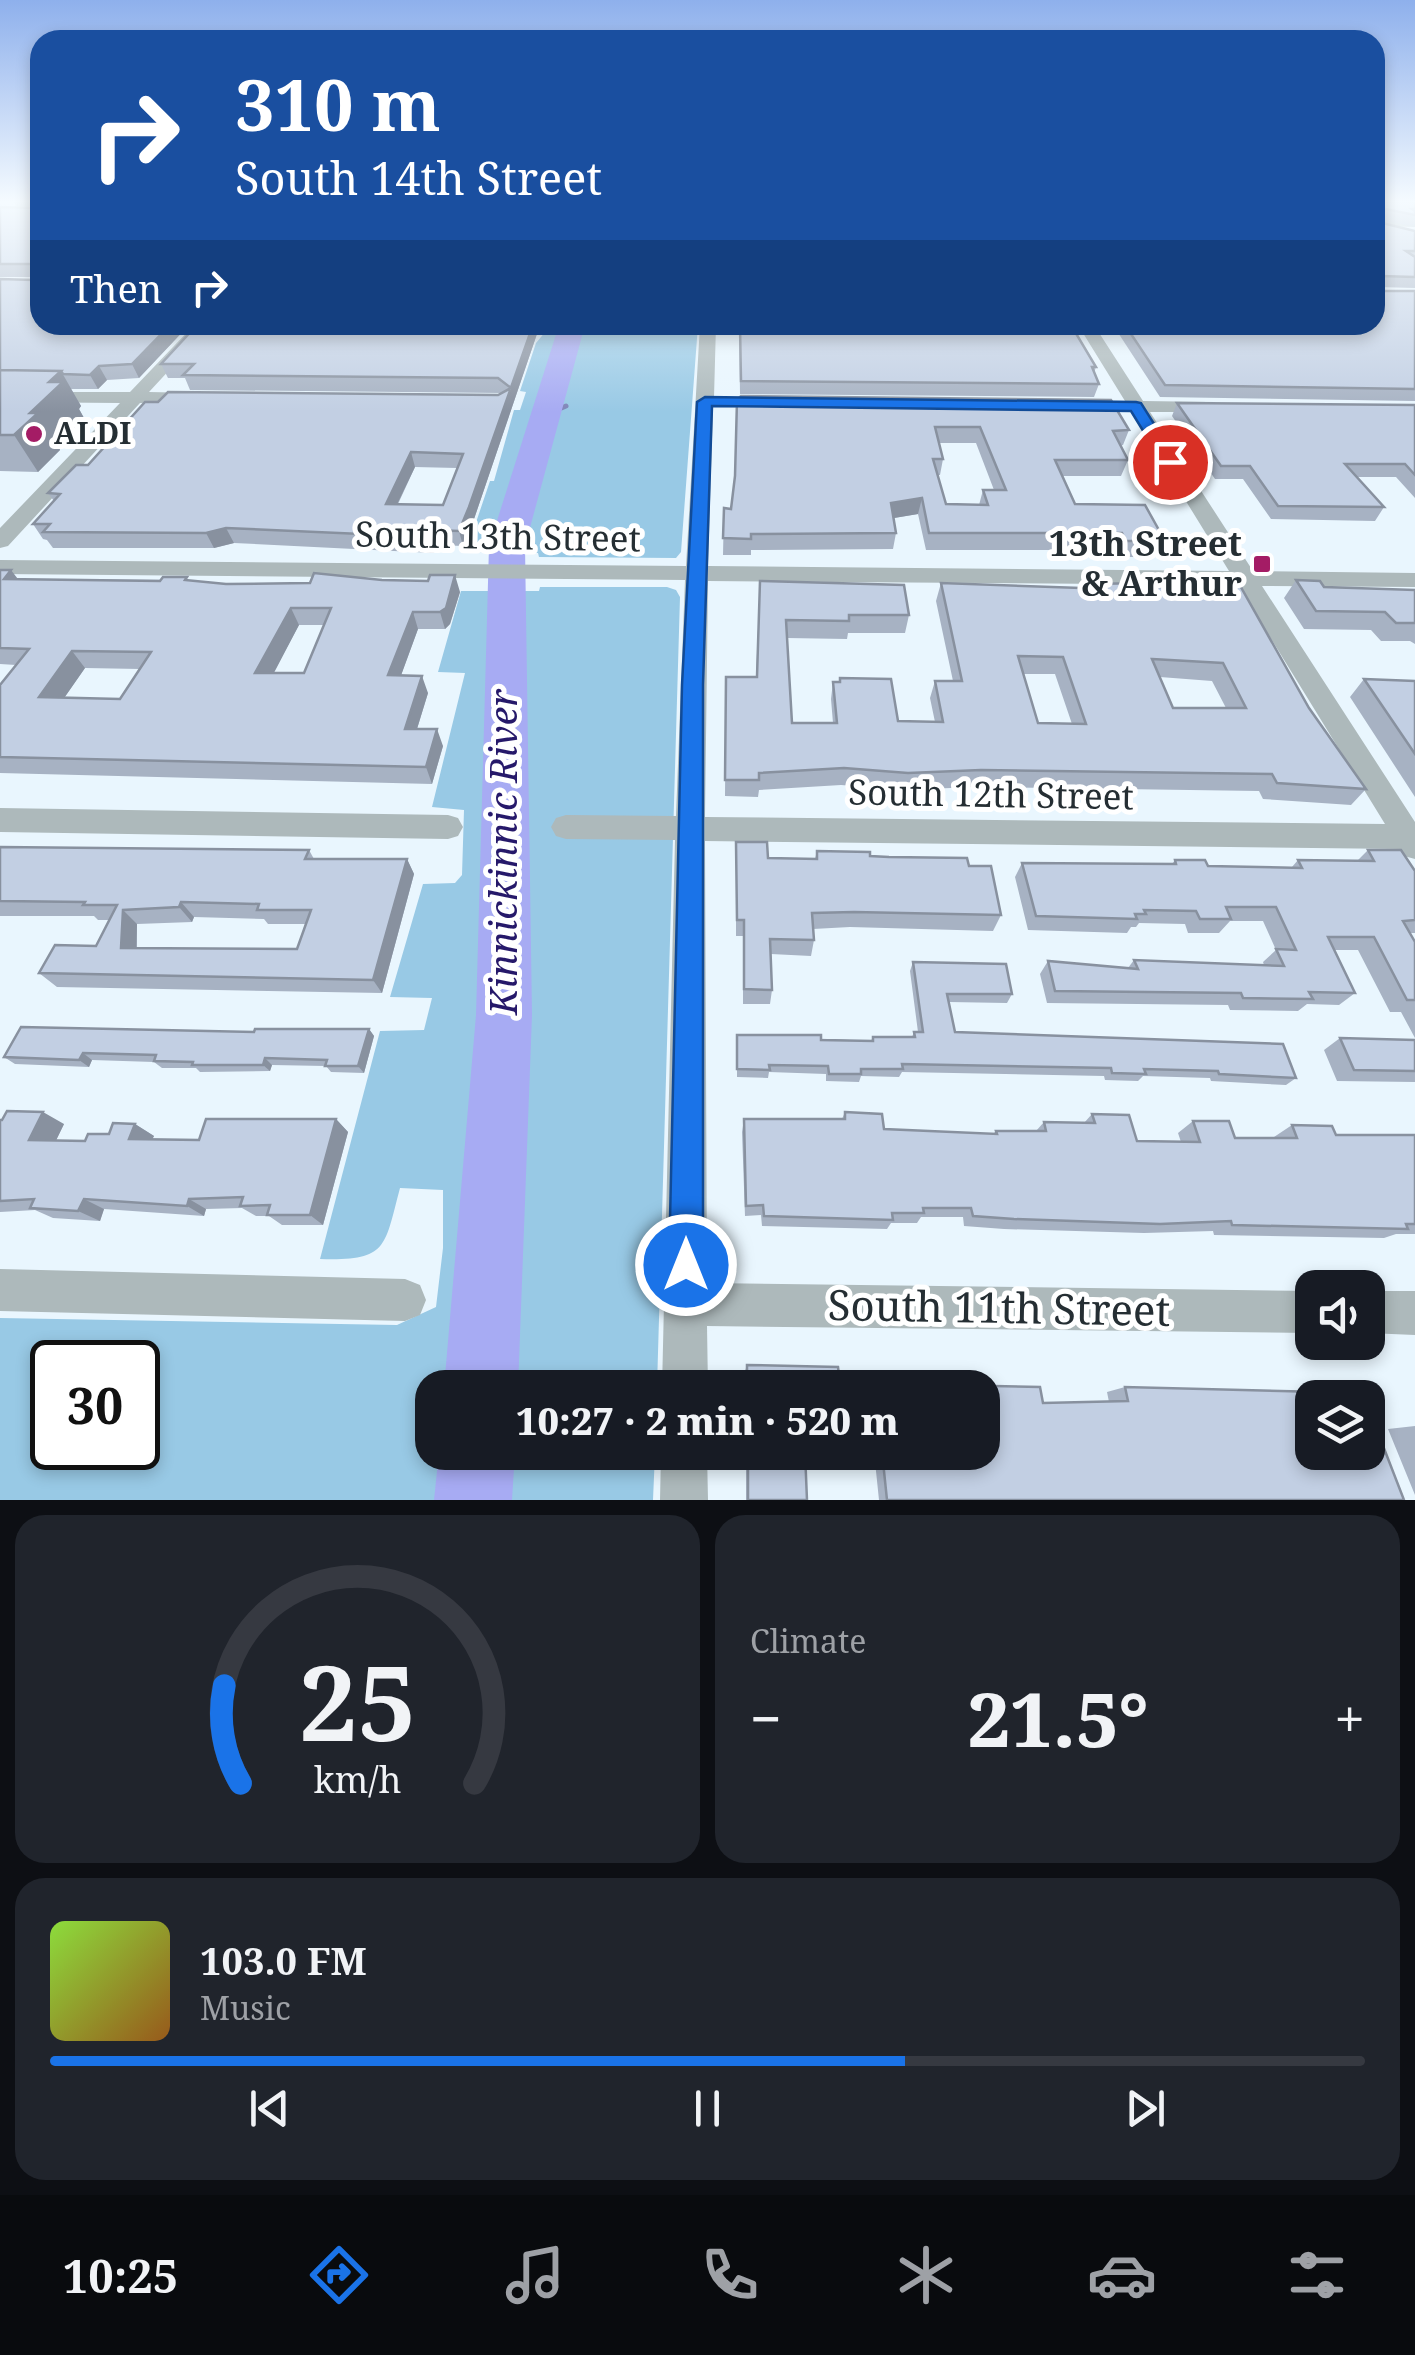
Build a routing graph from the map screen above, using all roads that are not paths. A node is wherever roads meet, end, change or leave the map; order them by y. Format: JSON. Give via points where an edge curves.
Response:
{"nodes":[{"id":1,"x":194,"y":335,"type":"edge"},
{"id":2,"x":708,"y":335,"type":"edge"},
{"id":3,"x":1092,"y":335,"type":"edge"},
{"id":4,"x":0,"y":397,"type":"edge"},
{"id":5,"x":134,"y":398,"type":"junction"},
{"id":6,"x":210,"y":398,"type":"edge"},
{"id":7,"x":705,"y":402,"type":"junction"},
{"id":8,"x":788,"y":403,"type":"edge"},
{"id":9,"x":1050,"y":406,"type":"edge"},
{"id":10,"x":1136,"y":406,"type":"junction"},
{"id":11,"x":1236,"y":407,"type":"edge"},
{"id":12,"x":0,"y":541,"type":"edge"},
{"id":13,"x":0,"y":567,"type":"edge"},
{"id":14,"x":696,"y":574,"type":"junction"},
{"id":15,"x":1242,"y":579,"type":"junction"},
{"id":16,"x":1415,"y":580,"type":"edge"},
{"id":17,"x":0,"y":820,"type":"edge"},
{"id":18,"x":448,"y":828,"type":"dead end"},
{"id":19,"x":566,"y":828,"type":"dead end"},
{"id":20,"x":690,"y":829,"type":"junction"},
{"id":21,"x":1413,"y":840,"type":"edge"},
{"id":22,"x":0,"y":1290,"type":"edge"},
{"id":23,"x":405,"y":1300,"type":"dead end"},
{"id":24,"x":686,"y":1304,"type":"junction"},
{"id":25,"x":1295,"y":1312,"type":"edge"},
{"id":26,"x":1385,"y":1312,"type":"edge"},
{"id":27,"x":1415,"y":1313,"type":"edge"},
{"id":28,"x":685,"y":1370,"type":"edge"},
{"id":29,"x":684,"y":1470,"type":"edge"},
{"id":30,"x":684,"y":1500,"type":"edge"}],
"edges":[{"from":1,"to":5,"type":"street"},
{"from":2,"to":7,"type":"street"},
{"from":3,"to":10,"type":"street"},
{"from":4,"to":5,"type":"street"},
{"from":5,"to":6,"type":"street"},
{"from":5,"to":12,"type":"street"},
{"from":7,"to":8,"type":"street"},
{"from":7,"to":14,"type":"street"},
{"from":9,"to":10,"type":"street"},
{"from":10,"to":11,"type":"street"},
{"from":10,"to":15,"type":"street"},
{"from":13,"to":14,"type":"street","name":"South 13th Street"},
{"from":14,"to":15,"type":"street","name":"South 13th Street"},
{"from":14,"to":20,"type":"street"},
{"from":15,"to":16,"type":"street","name":"South 13th Street"},
{"from":15,"to":21,"type":"street"},
{"from":17,"to":18,"type":"street"},
{"from":19,"to":20,"type":"street","name":"South 12th Street"},
{"from":20,"to":21,"type":"street","name":"South 12th Street"},
{"from":20,"to":24,"type":"street"},
{"from":22,"to":23,"type":"street"},
{"from":24,"to":25,"type":"street","name":"South 11th Street"},
{"from":24,"to":28,"type":"street"},
{"from":26,"to":27,"type":"street"},
{"from":29,"to":30,"type":"street"}]}
